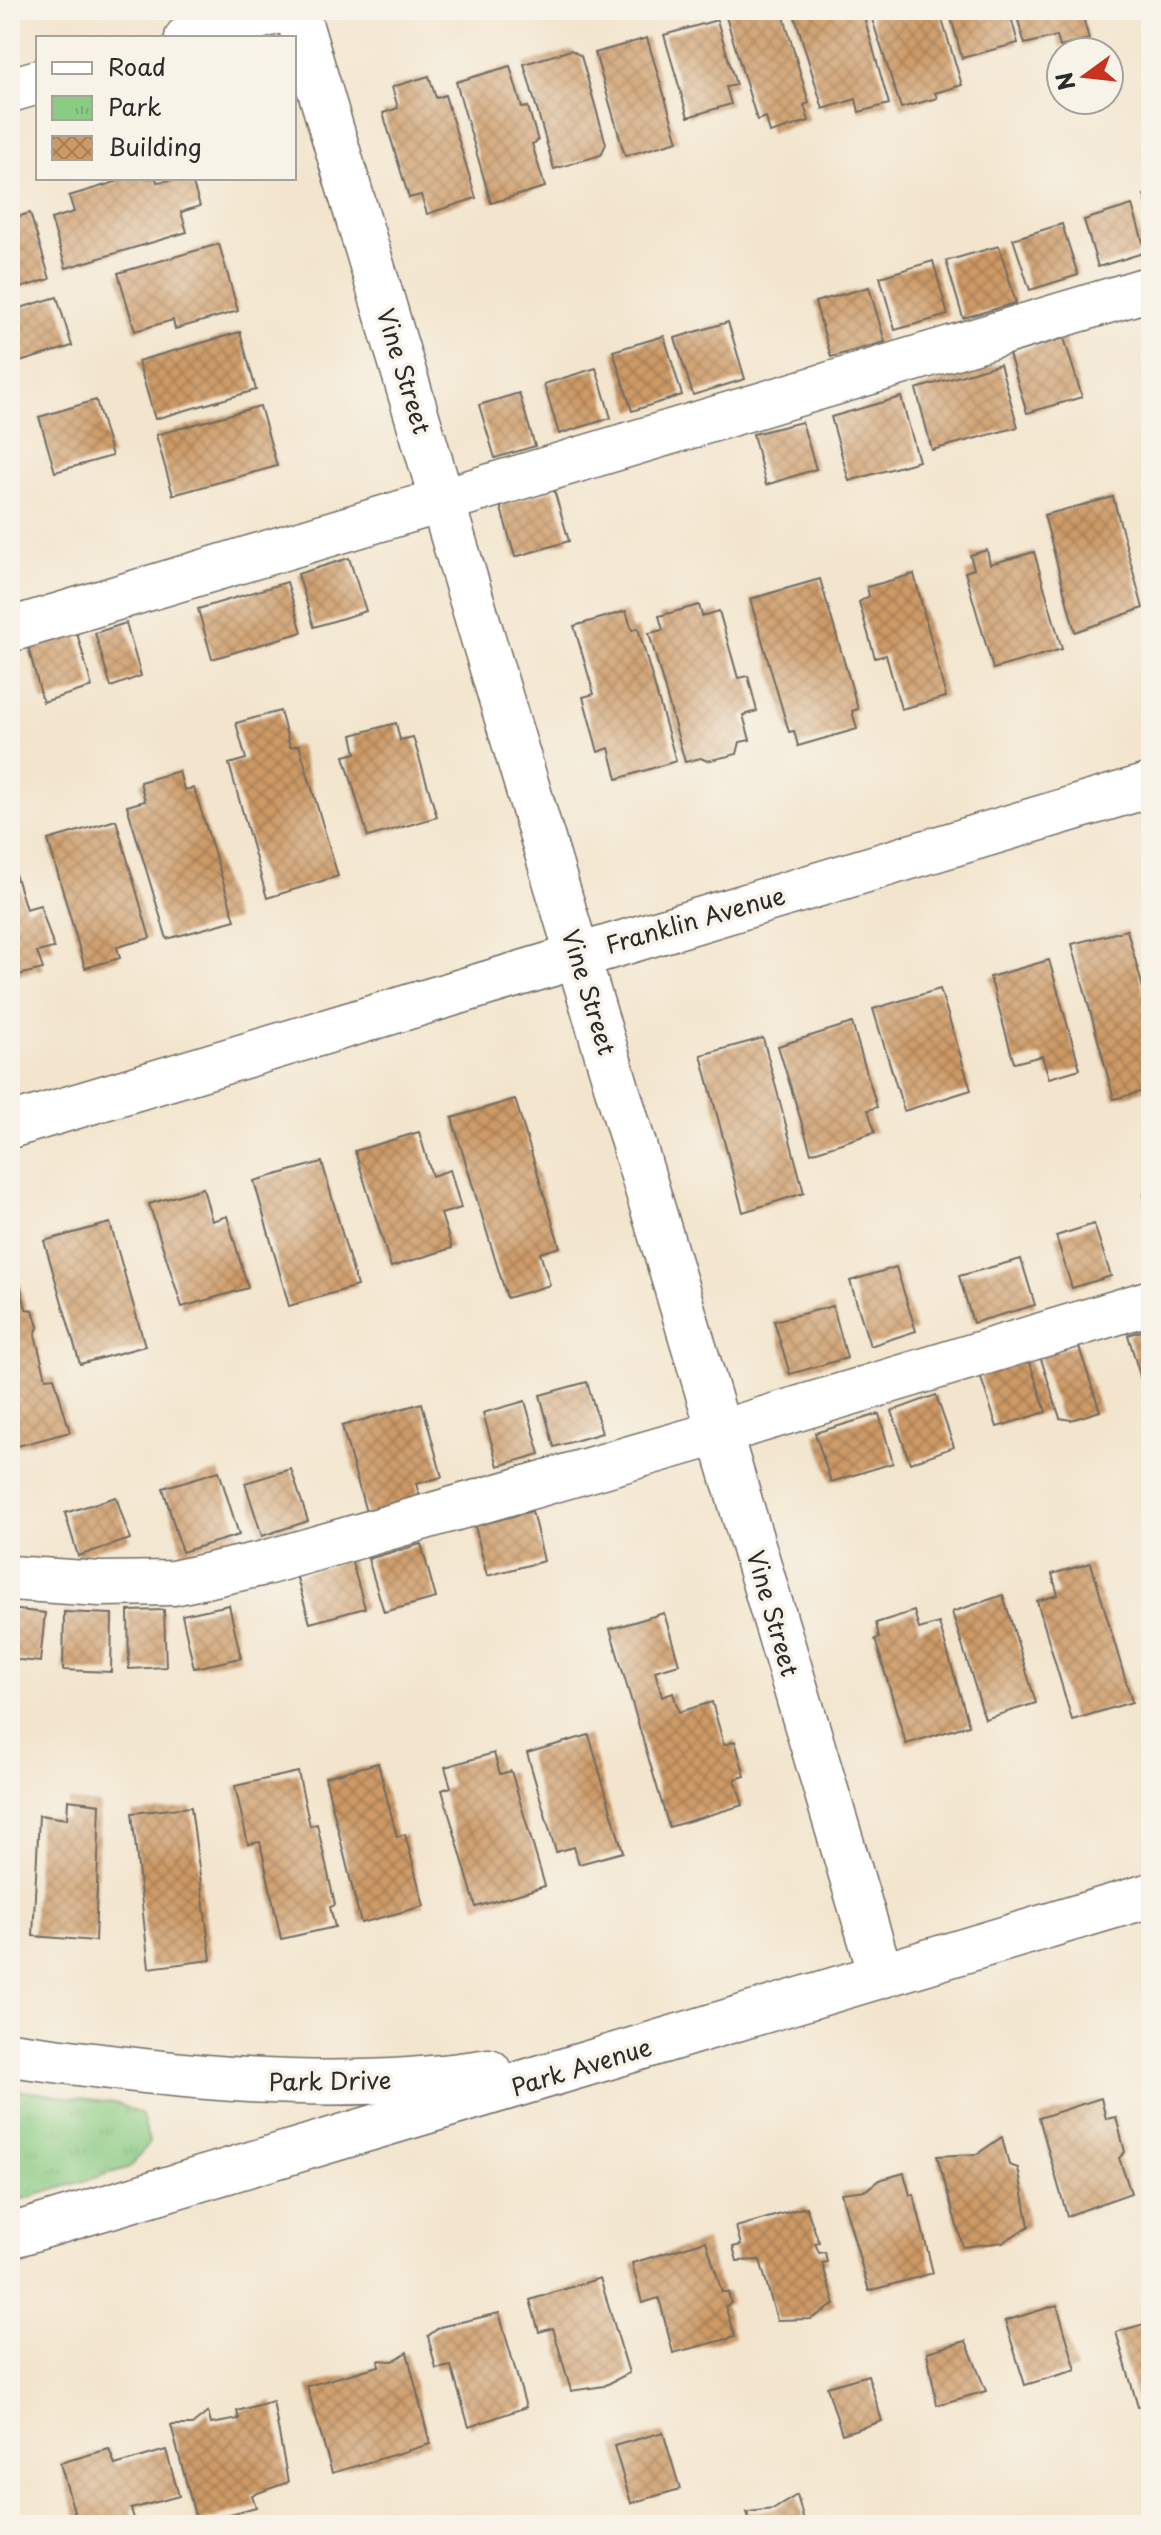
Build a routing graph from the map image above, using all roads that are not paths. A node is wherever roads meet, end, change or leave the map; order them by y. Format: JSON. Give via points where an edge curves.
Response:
{"nodes":[{"id":1,"x":283,"y":10,"type":"edge"},
{"id":2,"x":296,"y":10,"type":"edge"},
{"id":3,"x":194,"y":36,"type":"edge"},
{"id":4,"x":36,"y":83,"type":"edge"},
{"id":5,"x":10,"y":90,"type":"edge"},
{"id":6,"x":1151,"y":288,"type":"edge"},
{"id":7,"x":444,"y":502,"type":"junction"},
{"id":8,"x":10,"y":630,"type":"edge"},
{"id":9,"x":1151,"y":785,"type":"edge"},
{"id":10,"x":579,"y":953,"type":"junction"},
{"id":11,"x":10,"y":1126,"type":"edge"},
{"id":12,"x":1151,"y":1302,"type":"edge"},
{"id":13,"x":721,"y":1432,"type":"junction"},
{"id":14,"x":10,"y":1578,"type":"edge"},
{"id":15,"x":1151,"y":1895,"type":"edge"},
{"id":16,"x":881,"y":1975,"type":"junction"},
{"id":17,"x":649,"y":2046,"type":"junction"},
{"id":18,"x":10,"y":2054,"type":"edge"},
{"id":19,"x":10,"y":2236,"type":"edge"}],
"edges":[{"from":1,"to":3,"type":"street"},
{"from":2,"to":7,"type":"street","name":"Vine Street"},
{"from":4,"to":5,"type":"street"},
{"from":6,"to":7,"type":"street"},
{"from":7,"to":8,"type":"street"},
{"from":7,"to":10,"type":"street","name":"Vine Street"},
{"from":9,"to":10,"type":"street","name":"Franklin Avenue"},
{"from":10,"to":11,"type":"street","name":"Franklin Avenue"},
{"from":10,"to":13,"type":"street","name":"Vine Street"},
{"from":12,"to":13,"type":"street"},
{"from":13,"to":14,"type":"street","via":[[265,1563],[173,1583]]},
{"from":13,"to":16,"type":"street","name":"Vine Street"},
{"from":15,"to":16,"type":"street","name":"Park Avenue"},
{"from":16,"to":17,"type":"street","name":"Park Avenue"},
{"from":17,"to":18,"type":"street","name":"Park Drive","via":[[437,2079],[363,2080],[245,2081]]},
{"from":17,"to":19,"type":"street","name":"Park Avenue"}]}
